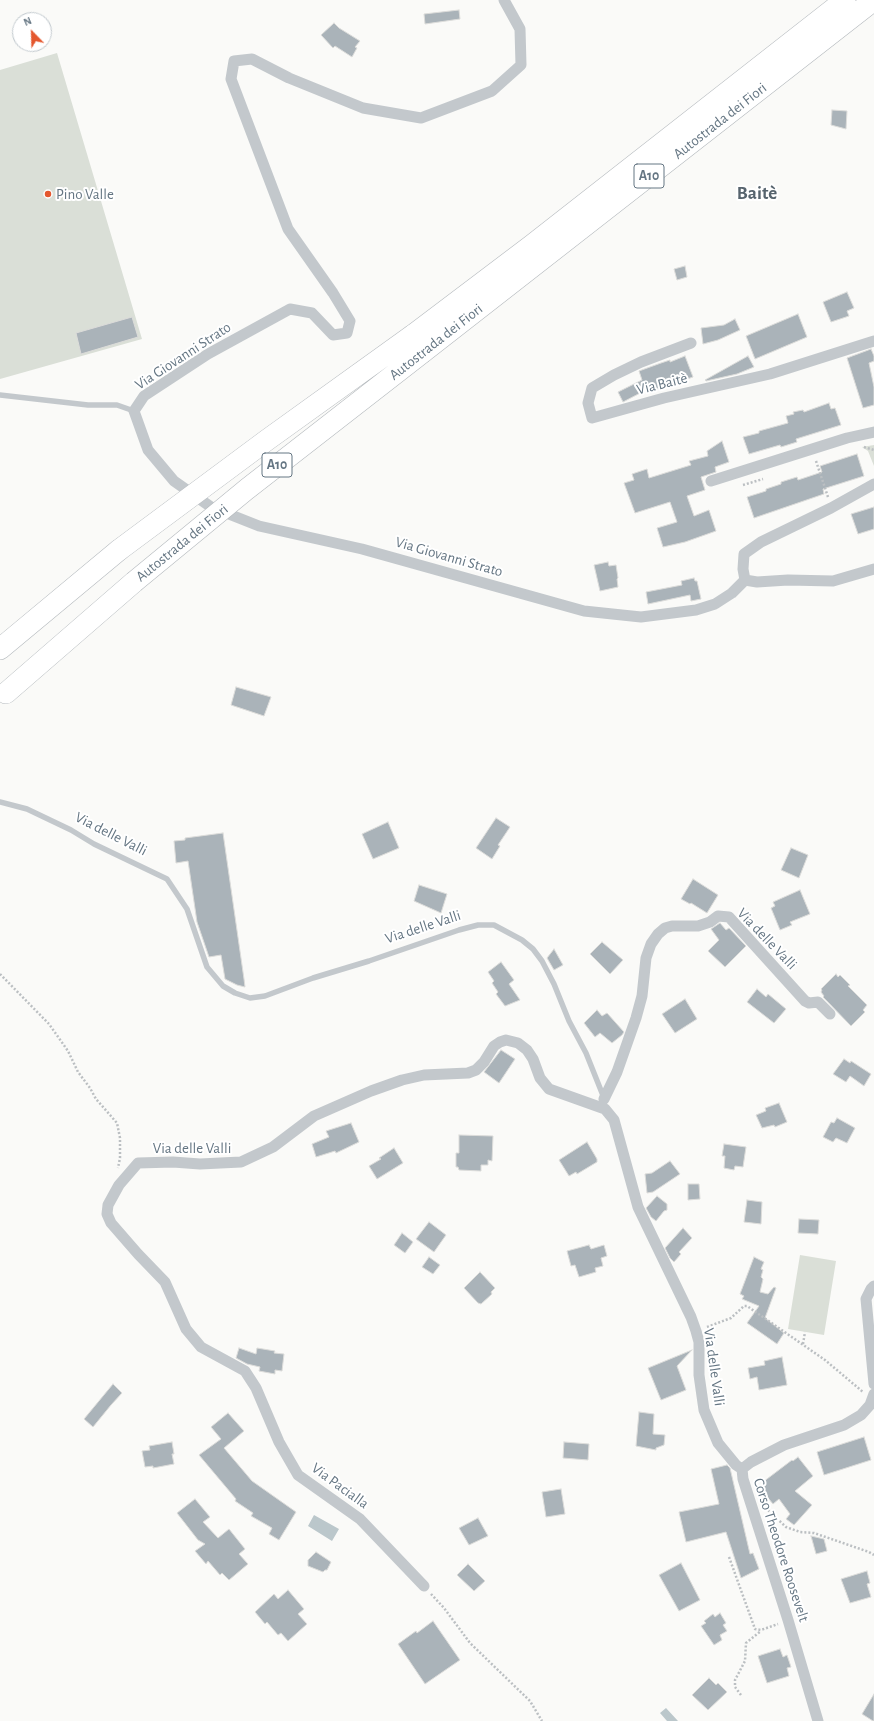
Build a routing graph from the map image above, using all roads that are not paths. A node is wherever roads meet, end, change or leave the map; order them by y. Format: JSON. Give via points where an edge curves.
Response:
{"nodes":[{"id":1,"x":504,"y":0,"type":"edge"},
{"id":2,"x":845,"y":0,"type":"edge"},
{"id":3,"x":874,"y":0,"type":"edge"},
{"id":4,"x":874,"y":341,"type":"edge"},
{"id":5,"x":418,"y":343,"type":"junction"},
{"id":6,"x":691,"y":343,"type":"dead end"},
{"id":7,"x":0,"y":395,"type":"edge"},
{"id":8,"x":134,"y":411,"type":"junction"},
{"id":9,"x":874,"y":432,"type":"edge"},
{"id":10,"x":712,"y":481,"type":"dead end"},
{"id":11,"x":874,"y":484,"type":"edge"},
{"id":12,"x":874,"y":569,"type":"edge"},
{"id":13,"x":745,"y":580,"type":"junction"},
{"id":14,"x":0,"y":649,"type":"edge"},
{"id":15,"x":6,"y":693,"type":"dead end"},
{"id":16,"x":0,"y":802,"type":"edge"},
{"id":17,"x":830,"y":1014,"type":"dead end"},
{"id":18,"x":605,"y":1104,"type":"junction"},
{"id":19,"x":108,"y":1205,"type":"joint"},
{"id":20,"x":874,"y":1286,"type":"edge"},
{"id":21,"x":874,"y":1384,"type":"edge"},
{"id":22,"x":872,"y":1400,"type":"edge"},
{"id":23,"x":742,"y":1469,"type":"junction"},
{"id":24,"x":424,"y":1586,"type":"road end"},
{"id":25,"x":818,"y":1721,"type":"edge"}],
"edges":[{"from":1,"to":8,"type":"street","name":"Via Giovanni Strato","via":[[520,30],[521,65],[492,91],[421,118],[363,108],[289,78],[252,59],[234,61],[231,79],[288,229],[350,321],[347,333],[333,335],[312,312],[290,309],[208,354],[144,396]]},
{"from":2,"to":5,"type":"highway","name":"Autostrada dei Fiori","number":"A10","via":[[570,216]]},
{"from":3,"to":5,"type":"highway","name":"Autostrada dei Fiori","number":"A10"},
{"from":4,"to":6,"type":"street","name":"Via Baitè","via":[[770,374],[592,418],[588,404],[592,388],[641,362]]},
{"from":5,"to":14,"type":"highway","name":"Autostrada dei Fiori","number":"A10","bridge":true,"via":[[267,440],[119,550]]},
{"from":5,"to":15,"type":"highway","name":"Autostrada dei Fiori","number":"A10","bridge":true},
{"from":7,"to":8,"type":"lane","via":[[117,405]]},
{"from":8,"to":13,"type":"street","name":"Via Giovanni Strato","via":[[148,450],[174,481],[211,507],[259,526],[362,549],[584,611],[606,614],[641,617],[696,610],[715,604],[732,593]]},
{"from":9,"to":10,"type":"street","via":[[847,438]]},
{"from":11,"to":13,"type":"street","via":[[761,542],[744,554]]},
{"from":12,"to":13,"type":"street","via":[[832,580]]},
{"from":16,"to":18,"type":"lane","name":"Via delle Valli","via":[[27,809],[166,879],[186,909],[207,967],[223,986],[250,998],[265,996],[459,930],[478,925],[494,925],[522,940],[542,961],[586,1053]]},
{"from":17,"to":18,"type":"street","name":"Via delle Valli","via":[[818,1002],[805,1001],[729,917],[718,916],[698,926],[666,928],[651,944],[646,958],[642,996],[636,1018]]},
{"from":18,"to":19,"type":"street","name":"Via delle Valli","via":[[549,1089],[540,1078],[527,1050],[518,1043],[506,1040],[494,1046],[484,1062],[468,1074],[424,1075],[371,1091],[314,1116],[273,1147],[241,1162],[138,1163],[119,1185]]},
{"from":18,"to":23,"type":"street","name":"Via delle Valli","via":[[614,1120],[638,1207],[696,1331],[704,1410],[718,1443]]},
{"from":19,"to":24,"type":"street","name":"Via Pacialla","via":[[107,1214],[111,1223],[165,1282],[186,1329],[201,1346],[245,1371],[256,1388],[279,1442],[298,1475],[360,1519]]},
{"from":20,"to":21,"type":"street","via":[[866,1299]]},
{"from":22,"to":23,"type":"street","name":"Corso Theodore Roosevelt","via":[[861,1415],[844,1425],[784,1445],[750,1462]]},
{"from":23,"to":25,"type":"street","name":"Corso Theodore Roosevelt"}]}
